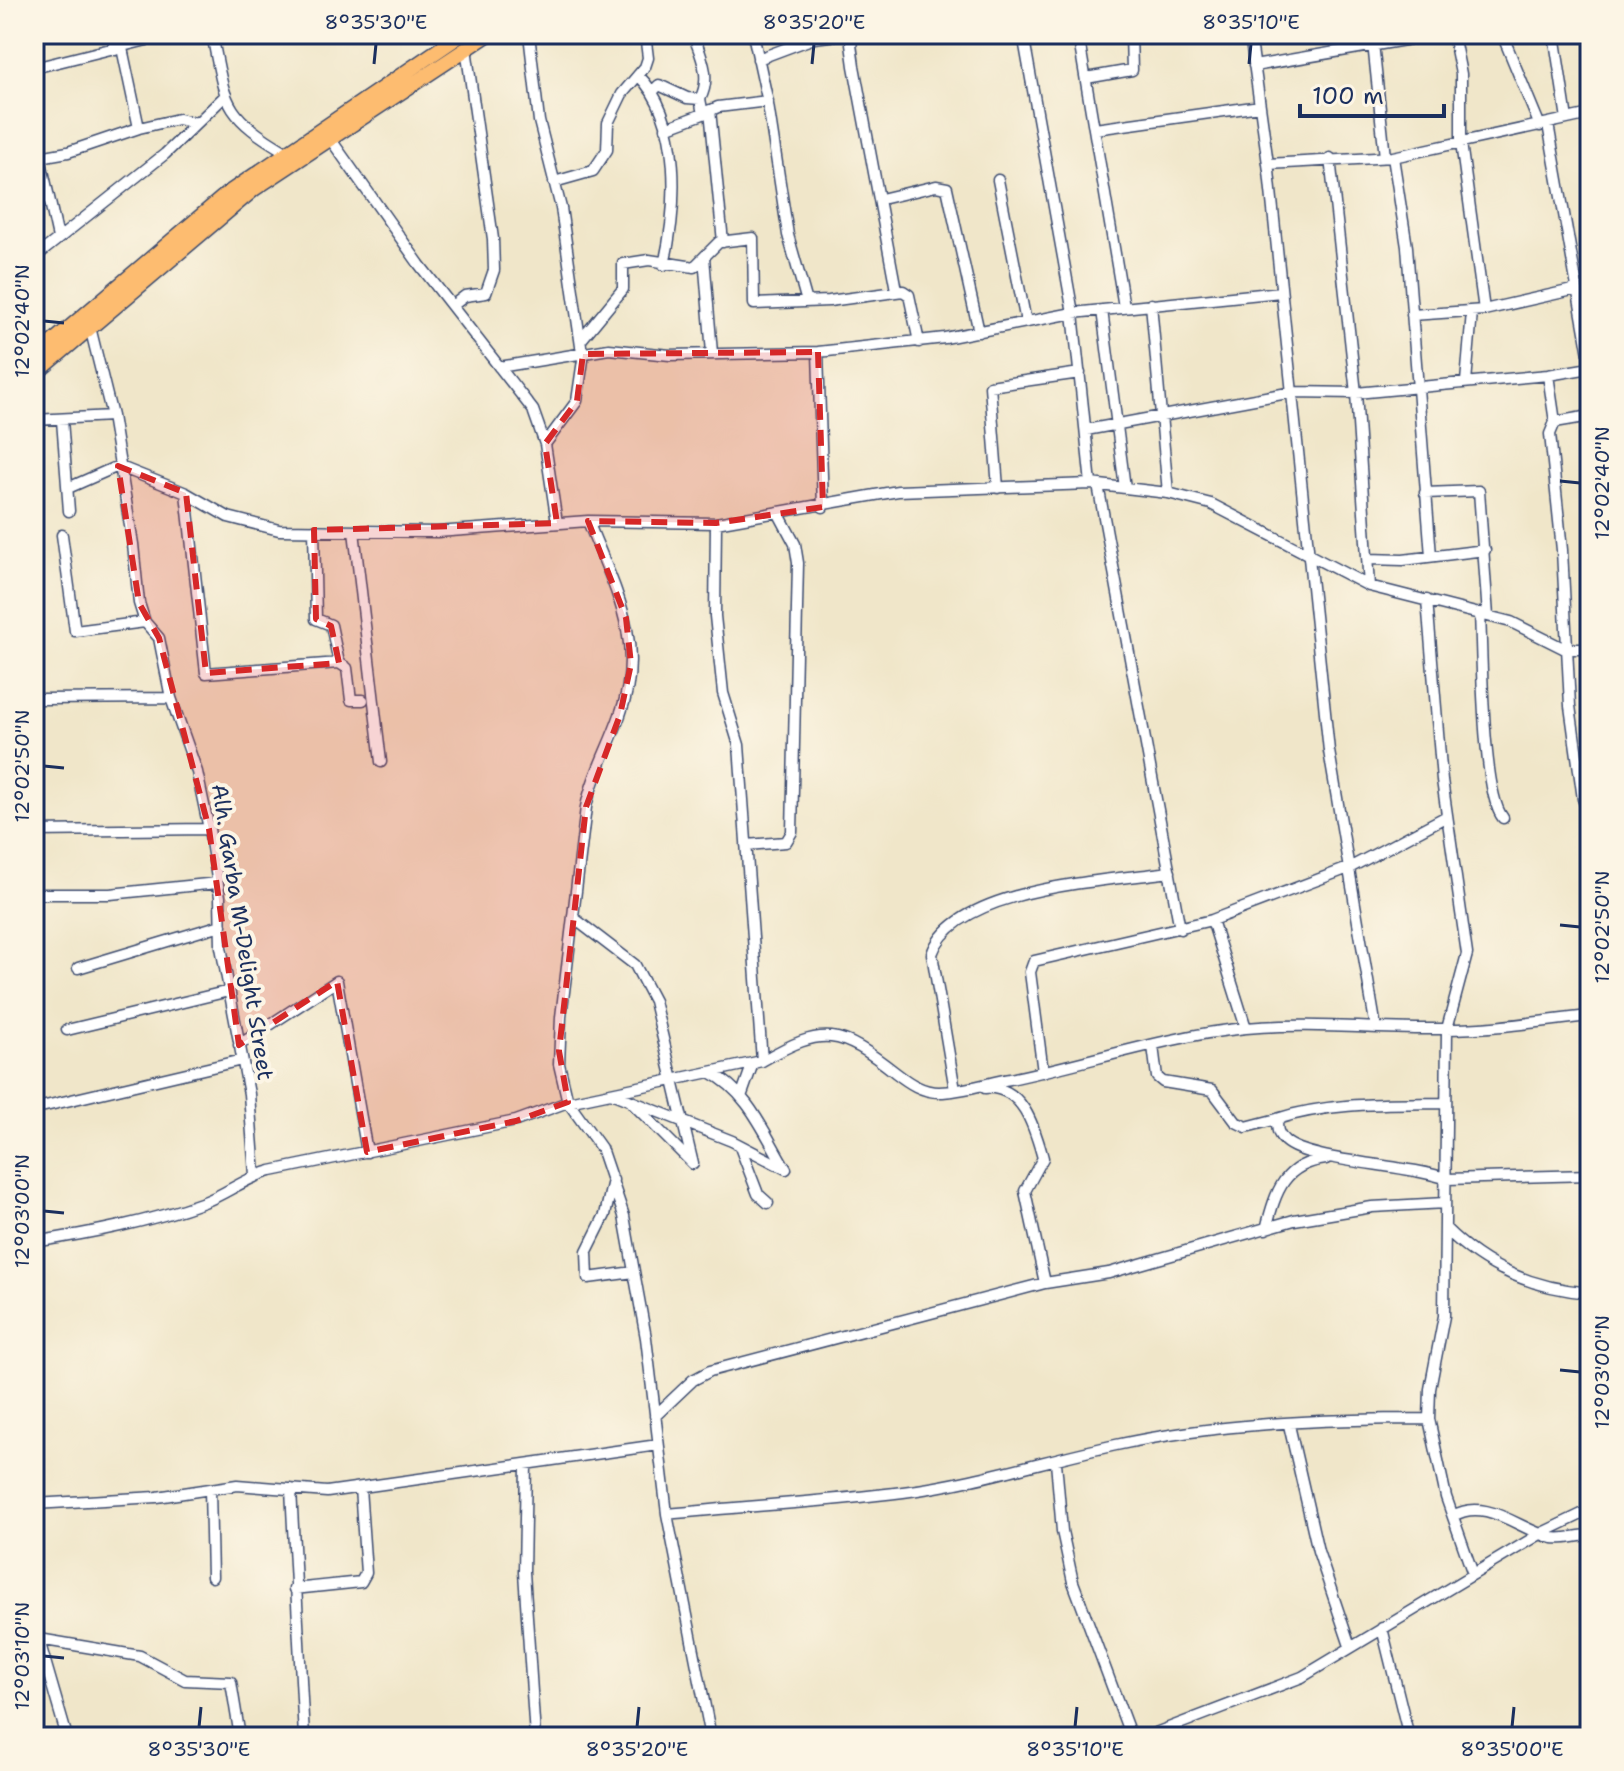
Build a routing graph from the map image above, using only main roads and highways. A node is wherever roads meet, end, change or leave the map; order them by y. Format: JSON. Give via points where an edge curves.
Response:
{"nodes":[{"id":1,"x":489,"y":34,"type":"edge"},
{"id":2,"x":464,"y":41,"type":"edge"},
{"id":3,"x":34,"y":358,"type":"edge"},
{"id":4,"x":34,"y":375,"type":"edge"}],
"edges":[{"from":1,"to":2,"type":"main road"},
{"from":2,"to":3,"type":"main road","via":[[286,152],[168,242]]},
{"from":2,"to":4,"type":"main road","via":[[254,189]]}]}
